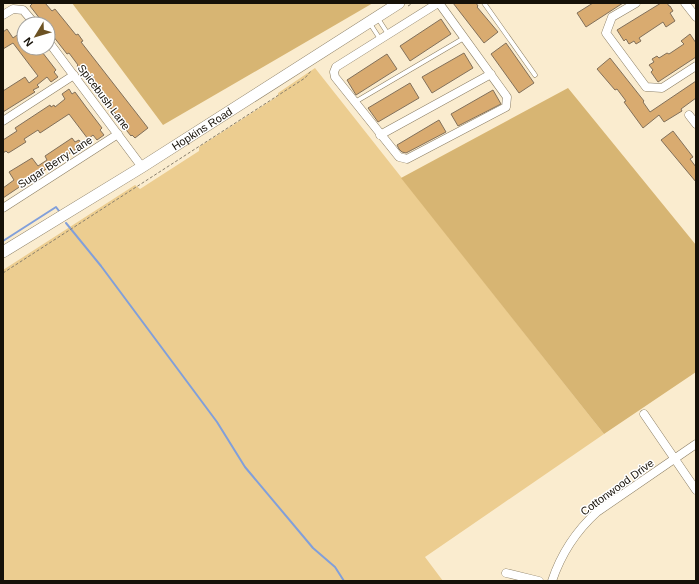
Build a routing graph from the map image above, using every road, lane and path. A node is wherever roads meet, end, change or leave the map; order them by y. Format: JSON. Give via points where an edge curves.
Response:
{"nodes":[{"id":1,"x":413,"y":3,"type":"edge"},
{"id":2,"x":439,"y":3,"type":"edge"},
{"id":3,"x":484,"y":3,"type":"edge"},
{"id":4,"x":636,"y":3,"type":"edge"},
{"id":5,"x":684,"y":3,"type":"edge"},
{"id":6,"x":403,"y":5,"type":"edge"},
{"id":7,"x":3,"y":15,"type":"edge"},
{"id":8,"x":29,"y":16,"type":"edge"},
{"id":9,"x":696,"y":17,"type":"edge"},
{"id":10,"x":373,"y":20,"type":"junction"},
{"id":11,"x":388,"y":34,"type":"junction"},
{"id":12,"x":464,"y":38,"type":"junction"},
{"id":13,"x":380,"y":39,"type":"junction"},
{"id":14,"x":56,"y":51,"type":"edge"},
{"id":15,"x":696,"y":66,"type":"edge"},
{"id":16,"x":313,"y":68,"type":"dead end"},
{"id":17,"x":491,"y":74,"type":"junction"},
{"id":18,"x":74,"y":75,"type":"junction"},
{"id":19,"x":535,"y":75,"type":"dead end"},
{"id":20,"x":354,"y":102,"type":"junction"},
{"id":21,"x":689,"y":115,"type":"dead end"},
{"id":22,"x":3,"y":121,"type":"edge"},
{"id":23,"x":696,"y":124,"type":"edge"},
{"id":24,"x":118,"y":134,"type":"junction"},
{"id":25,"x":380,"y":135,"type":"junction"},
{"id":26,"x":142,"y":167,"type":"junction"},
{"id":27,"x":3,"y":208,"type":"edge"},
{"id":28,"x":3,"y":252,"type":"edge"},
{"id":29,"x":3,"y":274,"type":"edge"},
{"id":30,"x":644,"y":414,"type":"dead end"},
{"id":31,"x":696,"y":444,"type":"edge"},
{"id":32,"x":674,"y":459,"type":"junction"},
{"id":33,"x":696,"y":490,"type":"edge"},
{"id":34,"x":506,"y":573,"type":"dead end"},
{"id":35,"x":539,"y":581,"type":"edge"},
{"id":36,"x":552,"y":581,"type":"edge"}],
"edges":[{"from":1,"to":6,"type":"path"},
{"from":2,"to":11,"type":"street"},
{"from":2,"to":12,"type":"street"},
{"from":3,"to":19,"type":"lane"},
{"from":4,"to":15,"type":"street","via":[[612,17],[606,33],[646,87],[662,88]]},
{"from":5,"to":9,"type":"street"},
{"from":6,"to":10,"type":"street","name":"Hopkins Road"},
{"from":7,"to":8,"type":"street","via":[[13,9],[24,10]]},
{"from":10,"to":11,"type":"lane"},
{"from":10,"to":13,"type":"lane"},
{"from":10,"to":26,"type":"street","name":"Hopkins Road"},
{"from":11,"to":13,"type":"street"},
{"from":12,"to":17,"type":"street"},
{"from":12,"to":20,"type":"lane"},
{"from":13,"to":20,"type":"street","via":[[336,67],[335,77]]},
{"from":14,"to":18,"type":"street","name":"Spicebush Lane"},
{"from":16,"to":29,"type":"path","via":[[305,78]]},
{"from":17,"to":25,"type":"street"},
{"from":17,"to":25,"type":"street","via":[[507,97],[506,107],[407,158],[399,157]]},
{"from":18,"to":22,"type":"street"},
{"from":18,"to":24,"type":"street","name":"Spicebush Lane"},
{"from":20,"to":25,"type":"street"},
{"from":21,"to":23,"type":"street"},
{"from":24,"to":26,"type":"street","name":"Spicebush Lane"},
{"from":24,"to":27,"type":"street","name":"Sugar Berry Lane"},
{"from":26,"to":28,"type":"street","name":"Hopkins Road"},
{"from":30,"to":32,"type":"street"},
{"from":31,"to":32,"type":"street","name":"Cottonwood Drive"},
{"from":32,"to":33,"type":"street"},
{"from":32,"to":36,"type":"street","name":"Cottonwood Drive","via":[[588,520],[561,559]]},
{"from":34,"to":35,"type":"street"}]}
